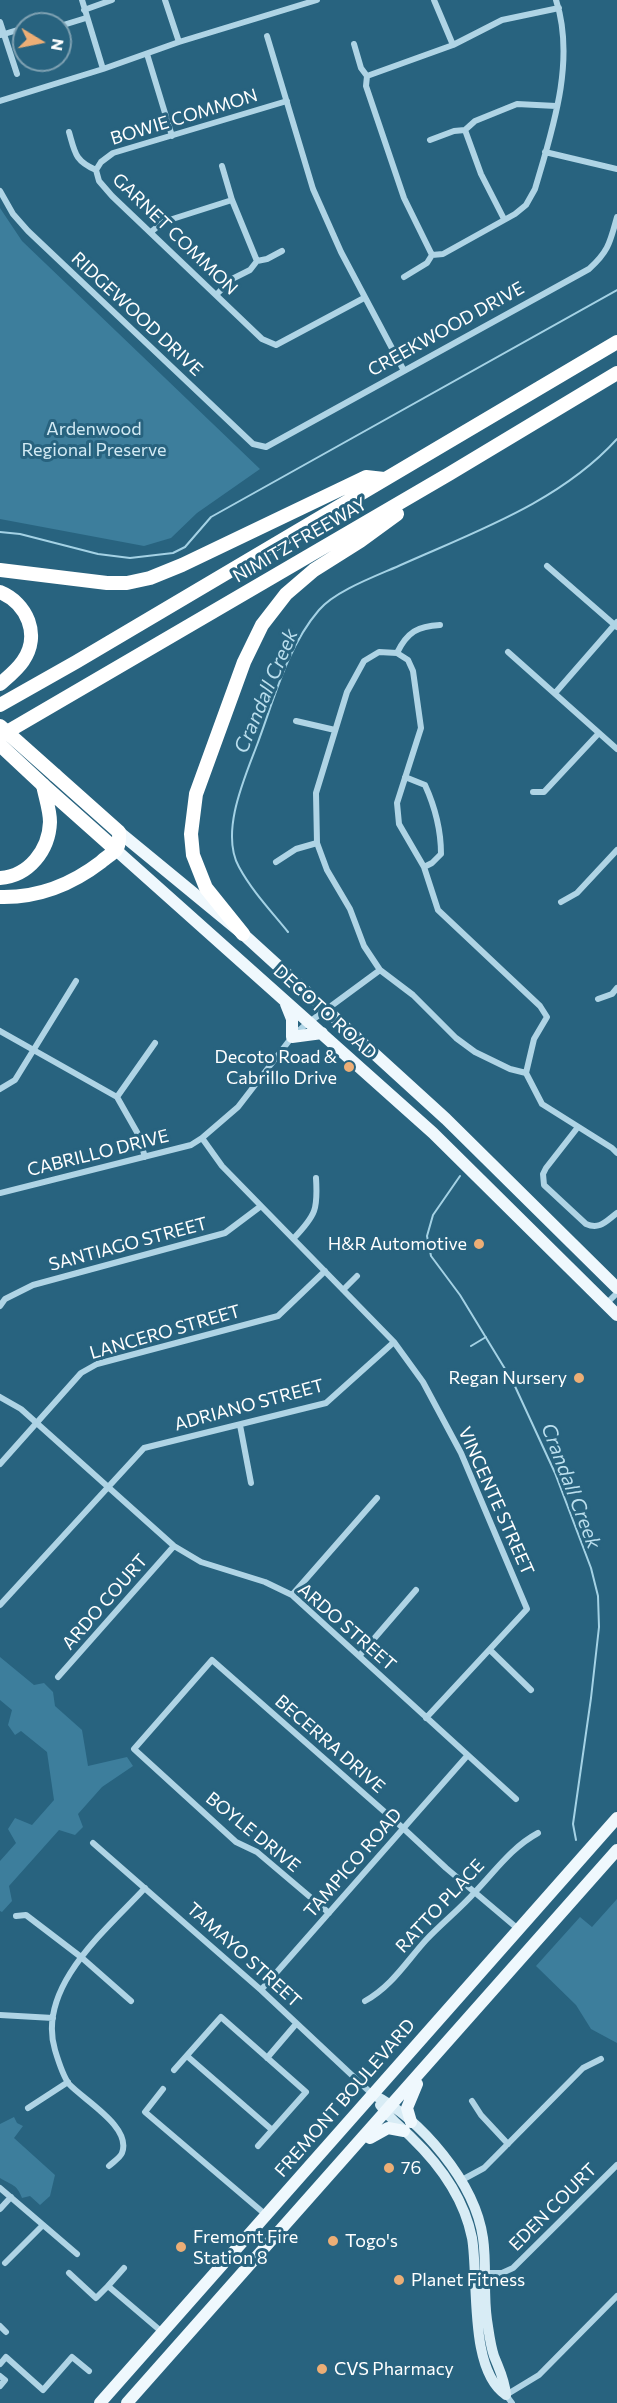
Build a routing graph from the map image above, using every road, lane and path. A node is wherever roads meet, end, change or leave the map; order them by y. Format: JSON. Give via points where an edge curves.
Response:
{"nodes":[{"id":1,"x":82,"y":0,"type":"edge"},
{"id":2,"x":112,"y":0,"type":"edge"},
{"id":3,"x":165,"y":0,"type":"edge"},
{"id":4,"x":317,"y":0,"type":"edge"},
{"id":5,"x":434,"y":0,"type":"edge"},
{"id":6,"x":556,"y":0,"type":"edge"},
{"id":7,"x":295,"y":3,"type":"edge"},
{"id":8,"x":559,"y":8,"type":"junction"},
{"id":9,"x":84,"y":10,"type":"junction"},
{"id":10,"x":86,"y":18,"type":"junction"},
{"id":11,"x":0,"y":22,"type":"edge"},
{"id":12,"x":72,"y":22,"type":"edge"},
{"id":13,"x":2,"y":35,"type":"edge"},
{"id":14,"x":267,"y":36,"type":"dead end"},
{"id":15,"x":179,"y":42,"type":"junction"},
{"id":16,"x":354,"y":44,"type":"dead end"},
{"id":17,"x":453,"y":45,"type":"junction"},
{"id":18,"x":147,"y":54,"type":"junction"},
{"id":19,"x":103,"y":69,"type":"junction"},
{"id":20,"x":17,"y":74,"type":"dead end"},
{"id":21,"x":367,"y":76,"type":"junction"},
{"id":22,"x":0,"y":100,"type":"edge"},
{"id":23,"x":287,"y":101,"type":"junction"},
{"id":24,"x":556,"y":106,"type":"junction"},
{"id":25,"x":465,"y":130,"type":"junction"},
{"id":26,"x":69,"y":132,"type":"dead end"},
{"id":27,"x":172,"y":136,"type":"junction"},
{"id":28,"x":430,"y":140,"type":"dead end"},
{"id":29,"x":545,"y":152,"type":"junction"},
{"id":30,"x":222,"y":166,"type":"dead end"},
{"id":31,"x":617,"y":169,"type":"edge"},
{"id":32,"x":96,"y":170,"type":"junction"},
{"id":33,"x":0,"y":191,"type":"edge"},
{"id":34,"x":232,"y":200,"type":"junction"},
{"id":35,"x":617,"y":217,"type":"edge"},
{"id":36,"x":504,"y":219,"type":"junction"},
{"id":37,"x":151,"y":232,"type":"junction"},
{"id":38,"x":282,"y":251,"type":"dead end"},
{"id":39,"x":432,"y":255,"type":"junction"},
{"id":40,"x":257,"y":261,"type":"junction"},
{"id":41,"x":404,"y":277,"type":"dead end"},
{"id":42,"x":217,"y":294,"type":"junction"},
{"id":43,"x":364,"y":298,"type":"junction"},
{"id":44,"x":617,"y":342,"type":"edge"},
{"id":45,"x":617,"y":351,"type":"edge"},
{"id":46,"x":403,"y":369,"type":"junction"},
{"id":47,"x":615,"y":374,"type":"edge"},
{"id":48,"x":266,"y":447,"type":"joint"},
{"id":49,"x":449,"y":474,"type":"junction"},
{"id":50,"x":384,"y":479,"type":"junction"},
{"id":51,"x":302,"y":527,"type":"junction"},
{"id":52,"x":547,"y":566,"type":"dead end"},
{"id":53,"x":0,"y":570,"type":"edge"},
{"id":54,"x":0,"y":592,"type":"edge"},
{"id":55,"x":440,"y":625,"type":"dead end"},
{"id":56,"x":616,"y":625,"type":"edge"},
{"id":57,"x":508,"y":652,"type":"dead end"},
{"id":58,"x":397,"y":653,"type":"junction"},
{"id":59,"x":0,"y":684,"type":"edge"},
{"id":60,"x":88,"y":684,"type":"junction"},
{"id":61,"x":556,"y":692,"type":"junction"},
{"id":62,"x":0,"y":705,"type":"edge"},
{"id":63,"x":296,"y":721,"type":"dead end"},
{"id":64,"x":0,"y":726,"type":"edge"},
{"id":65,"x":335,"y":730,"type":"junction"},
{"id":66,"x":599,"y":733,"type":"junction"},
{"id":67,"x":0,"y":736,"type":"edge"},
{"id":68,"x":0,"y":745,"type":"edge"},
{"id":69,"x":617,"y":749,"type":"edge"},
{"id":70,"x":0,"y":750,"type":"edge"},
{"id":71,"x":405,"y":777,"type":"junction"},
{"id":72,"x":43,"y":784,"type":"junction"},
{"id":73,"x":533,"y":792,"type":"dead end"},
{"id":74,"x":119,"y":831,"type":"junction"},
{"id":75,"x":317,"y":843,"type":"junction"},
{"id":76,"x":116,"y":850,"type":"junction"},
{"id":77,"x":617,"y":850,"type":"edge"},
{"id":78,"x":276,"y":862,"type":"dead end"},
{"id":79,"x":424,"y":867,"type":"junction"},
{"id":80,"x":0,"y":878,"type":"edge"},
{"id":81,"x":0,"y":897,"type":"edge"},
{"id":82,"x":561,"y":902,"type":"dead end"},
{"id":83,"x":243,"y":934,"type":"junction"},
{"id":84,"x":380,"y":970,"type":"junction"},
{"id":85,"x":75,"y":981,"type":"dead end"},
{"id":86,"x":617,"y":988,"type":"edge"},
{"id":87,"x":598,"y":999,"type":"dead end"},
{"id":88,"x":284,"y":1000,"type":"junction"},
{"id":89,"x":324,"y":1010,"type":"junction"},
{"id":90,"x":309,"y":1022,"type":"junction"},
{"id":91,"x":0,"y":1031,"type":"edge"},
{"id":92,"x":322,"y":1033,"type":"junction"},
{"id":93,"x":292,"y":1037,"type":"junction"},
{"id":94,"x":155,"y":1043,"type":"dead end"},
{"id":95,"x":34,"y":1048,"type":"junction"},
{"id":96,"x":526,"y":1073,"type":"junction"},
{"id":97,"x":0,"y":1089,"type":"edge"},
{"id":98,"x":117,"y":1097,"type":"junction"},
{"id":99,"x":578,"y":1127,"type":"junction"},
{"id":100,"x":202,"y":1138,"type":"junction"},
{"id":101,"x":615,"y":1148,"type":"edge"},
{"id":102,"x":145,"y":1157,"type":"junction"},
{"id":103,"x":316,"y":1178,"type":"dead end"},
{"id":104,"x":0,"y":1193,"type":"edge"},
{"id":105,"x":261,"y":1206,"type":"junction"},
{"id":106,"x":617,"y":1213,"type":"edge"},
{"id":107,"x":294,"y":1238,"type":"junction"},
{"id":108,"x":325,"y":1271,"type":"junction"},
{"id":109,"x":357,"y":1276,"type":"dead end"},
{"id":110,"x":343,"y":1290,"type":"junction"},
{"id":111,"x":617,"y":1291,"type":"edge"},
{"id":112,"x":606,"y":1304,"type":"junction"},
{"id":113,"x":0,"y":1306,"type":"edge"},
{"id":114,"x":617,"y":1315,"type":"edge"},
{"id":115,"x":394,"y":1342,"type":"junction"},
{"id":116,"x":0,"y":1397,"type":"edge"},
{"id":117,"x":37,"y":1423,"type":"junction"},
{"id":118,"x":240,"y":1425,"type":"junction"},
{"id":119,"x":0,"y":1464,"type":"edge"},
{"id":120,"x":251,"y":1483,"type":"dead end"},
{"id":121,"x":107,"y":1485,"type":"junction"},
{"id":122,"x":377,"y":1498,"type":"dead end"},
{"id":123,"x":174,"y":1546,"type":"junction"},
{"id":124,"x":416,"y":1590,"type":"dead end"},
{"id":125,"x":292,"y":1595,"type":"junction"},
{"id":126,"x":0,"y":1605,"type":"edge"},
{"id":127,"x":490,"y":1650,"type":"junction"},
{"id":128,"x":360,"y":1655,"type":"junction"},
{"id":129,"x":58,"y":1677,"type":"dead end"},
{"id":130,"x":531,"y":1690,"type":"dead end"},
{"id":131,"x":426,"y":1718,"type":"junction"},
{"id":132,"x":134,"y":1749,"type":"joint"},
{"id":133,"x":467,"y":1756,"type":"junction"},
{"id":134,"x":516,"y":1799,"type":"dead end"},
{"id":135,"x":617,"y":1818,"type":"edge"},
{"id":136,"x":403,"y":1828,"type":"junction"},
{"id":137,"x":538,"y":1833,"type":"dead end"},
{"id":138,"x":93,"y":1843,"type":"dead end"},
{"id":139,"x":617,"y":1850,"type":"edge"},
{"id":140,"x":145,"y":1888,"type":"junction"},
{"id":141,"x":476,"y":1892,"type":"junction"},
{"id":142,"x":329,"y":1913,"type":"junction"},
{"id":143,"x":16,"y":1916,"type":"dead end"},
{"id":144,"x":517,"y":1928,"type":"junction"},
{"id":145,"x":81,"y":1958,"type":"junction"},
{"id":146,"x":261,"y":1990,"type":"junction"},
{"id":147,"x":131,"y":2001,"type":"dead end"},
{"id":148,"x":365,"y":2001,"type":"dead end"},
{"id":149,"x":0,"y":2015,"type":"edge"},
{"id":150,"x":52,"y":2018,"type":"junction"},
{"id":151,"x":296,"y":2024,"type":"junction"},
{"id":152,"x":187,"y":2056,"type":"junction"},
{"id":153,"x":267,"y":2058,"type":"junction"},
{"id":154,"x":601,"y":2059,"type":"dead end"},
{"id":155,"x":426,"y":2067,"type":"junction"},
{"id":156,"x":174,"y":2070,"type":"dead end"},
{"id":157,"x":68,"y":2082,"type":"junction"},
{"id":158,"x":164,"y":2089,"type":"dead end"},
{"id":159,"x":372,"y":2094,"type":"junction"},
{"id":160,"x":472,"y":2101,"type":"dead end"},
{"id":161,"x":28,"y":2108,"type":"dead end"},
{"id":162,"x":389,"y":2109,"type":"junction"},
{"id":163,"x":408,"y":2126,"type":"junction"},
{"id":164,"x":271,"y":2129,"type":"junction"},
{"id":165,"x":508,"y":2144,"type":"junction"},
{"id":166,"x":258,"y":2146,"type":"dead end"},
{"id":167,"x":354,"y":2148,"type":"junction"},
{"id":168,"x":617,"y":2164,"type":"edge"},
{"id":169,"x":109,"y":2166,"type":"dead end"},
{"id":170,"x":456,"y":2183,"type":"junction"},
{"id":171,"x":0,"y":2188,"type":"edge"},
{"id":172,"x":11,"y":2197,"type":"junction"},
{"id":173,"x":0,"y":2210,"type":"edge"},
{"id":174,"x":266,"y":2215,"type":"junction"},
{"id":175,"x":43,"y":2225,"type":"junction"},
{"id":176,"x":77,"y":2254,"type":"dead end"},
{"id":177,"x":5,"y":2263,"type":"dead end"},
{"id":178,"x":124,"y":2268,"type":"dead end"},
{"id":179,"x":69,"y":2273,"type":"dead end"},
{"id":180,"x":481,"y":2273,"type":"junction"},
{"id":181,"x":108,"y":2286,"type":"junction"},
{"id":182,"x":617,"y":2296,"type":"edge"},
{"id":183,"x":0,"y":2326,"type":"edge"},
{"id":184,"x":6,"y":2332,"type":"dead end"},
{"id":185,"x":162,"y":2332,"type":"junction"},
{"id":186,"x":0,"y":2364,"type":"edge"},
{"id":187,"x":89,"y":2371,"type":"dead end"},
{"id":188,"x":509,"y":2399,"type":"edge"},
{"id":189,"x":100,"y":2403,"type":"edge"},
{"id":190,"x":127,"y":2403,"type":"edge"}],
"edges":[{"from":1,"to":9,"type":"street"},
{"from":2,"to":9,"type":"street"},
{"from":3,"to":15,"type":"street"},
{"from":4,"to":7,"type":"street"},
{"from":5,"to":17,"type":"street"},
{"from":6,"to":8,"type":"street"},
{"from":7,"to":15,"type":"street"},
{"from":8,"to":17,"type":"street","via":[[502,20]]},
{"from":8,"to":24,"type":"street","via":[[562,84]]},
{"from":9,"to":10,"type":"street"},
{"from":10,"to":12,"type":"street"},
{"from":10,"to":19,"type":"street"},
{"from":11,"to":13,"type":"street"},
{"from":13,"to":20,"type":"street"},
{"from":14,"to":23,"type":"street"},
{"from":15,"to":18,"type":"street"},
{"from":16,"to":21,"type":"street"},
{"from":17,"to":21,"type":"street"},
{"from":18,"to":19,"type":"street"},
{"from":18,"to":27,"type":"street"},
{"from":19,"to":22,"type":"street"},
{"from":21,"to":39,"type":"street","via":[[366,86],[404,198]]},
{"from":23,"to":27,"type":"street","name":"BOWIE COMMON"},
{"from":23,"to":43,"type":"street","via":[[313,189]]},
{"from":24,"to":25,"type":"street","via":[[517,104],[475,121]]},
{"from":24,"to":29,"type":"street"},
{"from":25,"to":28,"type":"street"},
{"from":25,"to":36,"type":"street","via":[[481,174]]},
{"from":26,"to":32,"type":"street","name":"GARNET COMMON","via":[[76,157]]},
{"from":27,"to":32,"type":"street","name":"BOWIE COMMON","via":[[113,153]]},
{"from":29,"to":31,"type":"street"},
{"from":29,"to":36,"type":"street","via":[[535,189],[526,205]]},
{"from":30,"to":34,"type":"street"},
{"from":32,"to":37,"type":"street","name":"GARNET COMMON","via":[[99,181],[112,196]]},
{"from":33,"to":48,"type":"street","name":"RIDGEWOOD DRIVE","via":[[28,231],[253,444]]},
{"from":34,"to":37,"type":"street","via":[[163,222]]},
{"from":34,"to":40,"type":"street"},
{"from":35,"to":46,"type":"street","name":"CREEKWOOD DRIVE","via":[[604,255],[589,269]]},
{"from":36,"to":39,"type":"street","via":[[443,254]]},
{"from":37,"to":42,"type":"street","name":"GARNET COMMON"},
{"from":38,"to":40,"type":"street"},
{"from":39,"to":41,"type":"street","via":[[427,263]]},
{"from":40,"to":42,"type":"street"},
{"from":42,"to":43,"type":"street","name":"GARNET COMMON","via":[[262,339],[276,345]]},
{"from":43,"to":46,"type":"street"},
{"from":44,"to":50,"type":"highway","name":"NIMITZ FREEWAY"},
{"from":45,"to":51,"type":"highway","via":[[320,525]]},
{"from":46,"to":48,"type":"street","name":"CREEKWOOD DRIVE"},
{"from":47,"to":49,"type":"highway","name":"NIMITZ FREEWAY"},
{"from":49,"to":60,"type":"highway","name":"NIMITZ FREEWAY"},
{"from":49,"to":83,"type":"highway","via":[[299,581],[273,609],[253,642],[196,794],[191,834],[193,855],[206,888]]},
{"from":50,"to":51,"type":"highway","name":"NIMITZ FREEWAY"},
{"from":50,"to":53,"type":"highway","via":[[366,477],[150,578],[107,584]]},
{"from":51,"to":62,"type":"highway","name":"NIMITZ FREEWAY"},
{"from":52,"to":56,"type":"street"},
{"from":54,"to":59,"type":"highway","via":[[20,605],[31,632],[24,660]]},
{"from":55,"to":58,"type":"street","via":[[424,626],[404,638]]},
{"from":56,"to":61,"type":"street"},
{"from":57,"to":61,"type":"street"},
{"from":58,"to":65,"type":"street","via":[[379,652],[364,661],[347,692]]},
{"from":58,"to":71,"type":"street","via":[[408,660],[413,671],[421,728]]},
{"from":60,"to":67,"type":"highway","name":"NIMITZ FREEWAY"},
{"from":60,"to":70,"type":"highway"},
{"from":61,"to":66,"type":"street"},
{"from":63,"to":65,"type":"street"},
{"from":64,"to":74,"type":"highway","name":"DECOTO ROAD","bridge":true},
{"from":65,"to":75,"type":"street","via":[[316,793]]},
{"from":66,"to":69,"type":"street"},
{"from":66,"to":73,"type":"street","via":[[544,792]]},
{"from":68,"to":72,"type":"highway","name":"DECOTO ROAD","bridge":true},
{"from":71,"to":79,"type":"street","via":[[397,803],[399,824]]},
{"from":71,"to":79,"type":"street","via":[[425,785],[433,801],[441,854]]},
{"from":72,"to":76,"type":"highway","name":"DECOTO ROAD"},
{"from":72,"to":80,"type":"highway","via":[[50,820],[42,852],[19,873]]},
{"from":74,"to":76,"type":"highway"},
{"from":74,"to":83,"type":"main road","name":"DECOTO ROAD"},
{"from":75,"to":78,"type":"street","via":[[296,849]]},
{"from":75,"to":84,"type":"street","via":[[364,946]]},
{"from":76,"to":81,"type":"highway","via":[[63,885],[28,896]]},
{"from":76,"to":88,"type":"main road","name":"DECOTO ROAD"},
{"from":77,"to":82,"type":"street","via":[[577,893]]},
{"from":79,"to":96,"type":"street","via":[[438,910],[547,1017],[534,1039]]},
{"from":83,"to":89,"type":"main road","name":"DECOTO ROAD"},
{"from":84,"to":89,"type":"street","name":"CABRILLO DRIVE"},
{"from":84,"to":96,"type":"street","via":[[475,1052]]},
{"from":85,"to":95,"type":"street"},
{"from":86,"to":87,"type":"street"},
{"from":88,"to":90,"type":"main road","name":"DECOTO ROAD"},
{"from":88,"to":93,"type":"main road","via":[[292,1019]]},
{"from":89,"to":90,"type":"street","name":"CABRILLO DRIVE"},
{"from":89,"to":111,"type":"main road","name":"DECOTO ROAD","via":[[479,1151]]},
{"from":90,"to":92,"type":"main road","name":"DECOTO ROAD"},
{"from":90,"to":93,"type":"street","name":"CABRILLO DRIVE"},
{"from":91,"to":95,"type":"street"},
{"from":92,"to":93,"type":"main road"},
{"from":92,"to":112,"type":"main road","name":"DECOTO ROAD","via":[[466,1164]]},
{"from":93,"to":100,"type":"street","name":"CABRILLO DRIVE","via":[[238,1107]]},
{"from":94,"to":98,"type":"street"},
{"from":95,"to":97,"type":"street","via":[[15,1080]]},
{"from":95,"to":98,"type":"street"},
{"from":96,"to":99,"type":"street","via":[[542,1104]]},
{"from":98,"to":102,"type":"street","via":[[138,1134]]},
{"from":99,"to":101,"type":"street"},
{"from":99,"to":106,"type":"street","via":[[546,1168],[544,1185],[586,1224],[601,1226]]},
{"from":100,"to":102,"type":"street","name":"CABRILLO DRIVE"},
{"from":100,"to":105,"type":"street","name":"VINCENTE STREET","via":[[222,1166]]},
{"from":102,"to":104,"type":"street","name":"CABRILLO DRIVE"},
{"from":103,"to":107,"type":"street","via":[[318,1202],[310,1222]]},
{"from":105,"to":107,"type":"street","name":"VINCENTE STREET"},
{"from":105,"to":113,"type":"street","name":"SANTIAGO STREET","via":[[225,1233],[33,1285],[5,1299]]},
{"from":107,"to":108,"type":"street","name":"VINCENTE STREET"},
{"from":108,"to":110,"type":"street","name":"VINCENTE STREET"},
{"from":108,"to":117,"type":"street","name":"LANCERO STREET","via":[[278,1316],[98,1364],[81,1373]]},
{"from":109,"to":110,"type":"street"},
{"from":110,"to":115,"type":"street","name":"VINCENTE STREET"},
{"from":111,"to":112,"type":"street"},
{"from":112,"to":114,"type":"main road","name":"DECOTO ROAD"},
{"from":115,"to":118,"type":"street","name":"ADRIANO STREET","via":[[326,1403]]},
{"from":115,"to":127,"type":"street","name":"VINCENTE STREET","via":[[423,1382],[461,1453],[527,1609]]},
{"from":116,"to":117,"type":"street","name":"ARDO STREET"},
{"from":117,"to":119,"type":"street","name":"LANCERO STREET"},
{"from":117,"to":121,"type":"street","name":"ARDO STREET"},
{"from":118,"to":120,"type":"street"},
{"from":118,"to":121,"type":"street","name":"ADRIANO STREET","via":[[144,1448]]},
{"from":121,"to":123,"type":"street","name":"ARDO STREET"},
{"from":121,"to":126,"type":"street","name":"ADRIANO STREET"},
{"from":122,"to":125,"type":"street"},
{"from":123,"to":125,"type":"street","name":"ARDO STREET","via":[[201,1562],[265,1582]]},
{"from":123,"to":129,"type":"street","name":"ARDO COURT"},
{"from":124,"to":128,"type":"street"},
{"from":125,"to":128,"type":"street","name":"ARDO STREET"},
{"from":127,"to":130,"type":"street"},
{"from":127,"to":131,"type":"street","name":"VINCENTE STREET"},
{"from":128,"to":131,"type":"street","name":"ARDO STREET"},
{"from":131,"to":133,"type":"street","name":"ARDO STREET"},
{"from":132,"to":136,"type":"street","name":"BECERRA DRIVE","via":[[212,1660]]},
{"from":132,"to":142,"type":"street","name":"BOYLE DRIVE","via":[[236,1842],[257,1852]]},
{"from":133,"to":134,"type":"street","name":"ARDO STREET"},
{"from":133,"to":136,"type":"street","name":"TAMPICO ROAD"},
{"from":135,"to":144,"type":"main road","name":"FREMONT BOULEVARD"},
{"from":136,"to":141,"type":"street","name":"BECERRA DRIVE"},
{"from":136,"to":142,"type":"street","name":"TAMPICO ROAD"},
{"from":137,"to":141,"type":"street","name":"RATTO PLACE","via":[[520,1842]]},
{"from":138,"to":140,"type":"street","name":"TAMAYO STREET"},
{"from":139,"to":155,"type":"main road"},
{"from":140,"to":145,"type":"street"},
{"from":140,"to":146,"type":"street","name":"TAMAYO STREET"},
{"from":141,"to":144,"type":"street","name":"BECERRA DRIVE"},
{"from":141,"to":148,"type":"street","name":"RATTO PLACE","via":[[426,1941],[394,1980]]},
{"from":142,"to":146,"type":"street","name":"TAMPICO ROAD"},
{"from":143,"to":145,"type":"street","via":[[26,1915]]},
{"from":144,"to":159,"type":"main road","name":"FREMONT BOULEVARD"},
{"from":145,"to":147,"type":"street"},
{"from":145,"to":150,"type":"street","via":[[61,1986]]},
{"from":146,"to":151,"type":"street","name":"TAMAYO STREET"},
{"from":149,"to":150,"type":"street"},
{"from":150,"to":157,"type":"street","via":[[54,2047]]},
{"from":151,"to":153,"type":"street"},
{"from":151,"to":159,"type":"street","name":"TAMAYO STREET"},
{"from":152,"to":153,"type":"street","via":[[221,2017]]},
{"from":152,"to":156,"type":"street"},
{"from":152,"to":164,"type":"street"},
{"from":153,"to":164,"type":"street","via":[[306,2092]]},
{"from":154,"to":165,"type":"street","via":[[584,2068]]},
{"from":155,"to":162,"type":"main road"},
{"from":155,"to":163,"type":"main road","via":[[408,2102]]},
{"from":157,"to":161,"type":"street"},
{"from":157,"to":169,"type":"street","via":[[120,2130],[122,2155]]},
{"from":158,"to":174,"type":"street","via":[[145,2112]]},
{"from":159,"to":162,"type":"street","name":"TAMAYO STREET"},
{"from":159,"to":174,"type":"main road","name":"FREMONT BOULEVARD"},
{"from":160,"to":165,"type":"street"},
{"from":162,"to":163,"type":"street","name":"TAMAYO STREET"},
{"from":162,"to":167,"type":"main road"},
{"from":163,"to":167,"type":"main road","via":[[382,2130]]},
{"from":163,"to":170,"type":"street","name":"TAMAYO STREET","via":[[447,2160]]},
{"from":164,"to":166,"type":"street"},
{"from":165,"to":170,"type":"street","via":[[484,2168]]},
{"from":167,"to":190,"type":"main road"},
{"from":168,"to":180,"type":"street","name":"EDEN COURT","via":[[513,2268],[502,2273]]},
{"from":170,"to":180,"type":"street","name":"TAMAYO STREET","via":[[479,2219]]},
{"from":171,"to":172,"type":"street"},
{"from":172,"to":173,"type":"street"},
{"from":172,"to":175,"type":"street"},
{"from":174,"to":185,"type":"main road","name":"FREMONT BOULEVARD"},
{"from":175,"to":176,"type":"street"},
{"from":175,"to":177,"type":"street"},
{"from":178,"to":181,"type":"street"},
{"from":179,"to":181,"type":"street","via":[[96,2298]]},
{"from":180,"to":188,"type":"street","name":"TAMAYO STREET","via":[[493,2353]]},
{"from":181,"to":185,"type":"street"},
{"from":182,"to":188,"type":"street","via":[[539,2375]]},
{"from":183,"to":184,"type":"street"},
{"from":185,"to":189,"type":"main road","name":"FREMONT BOULEVARD"},
{"from":186,"to":187,"type":"street","via":[[6,2357],[43,2390],[72,2357]]}]}
